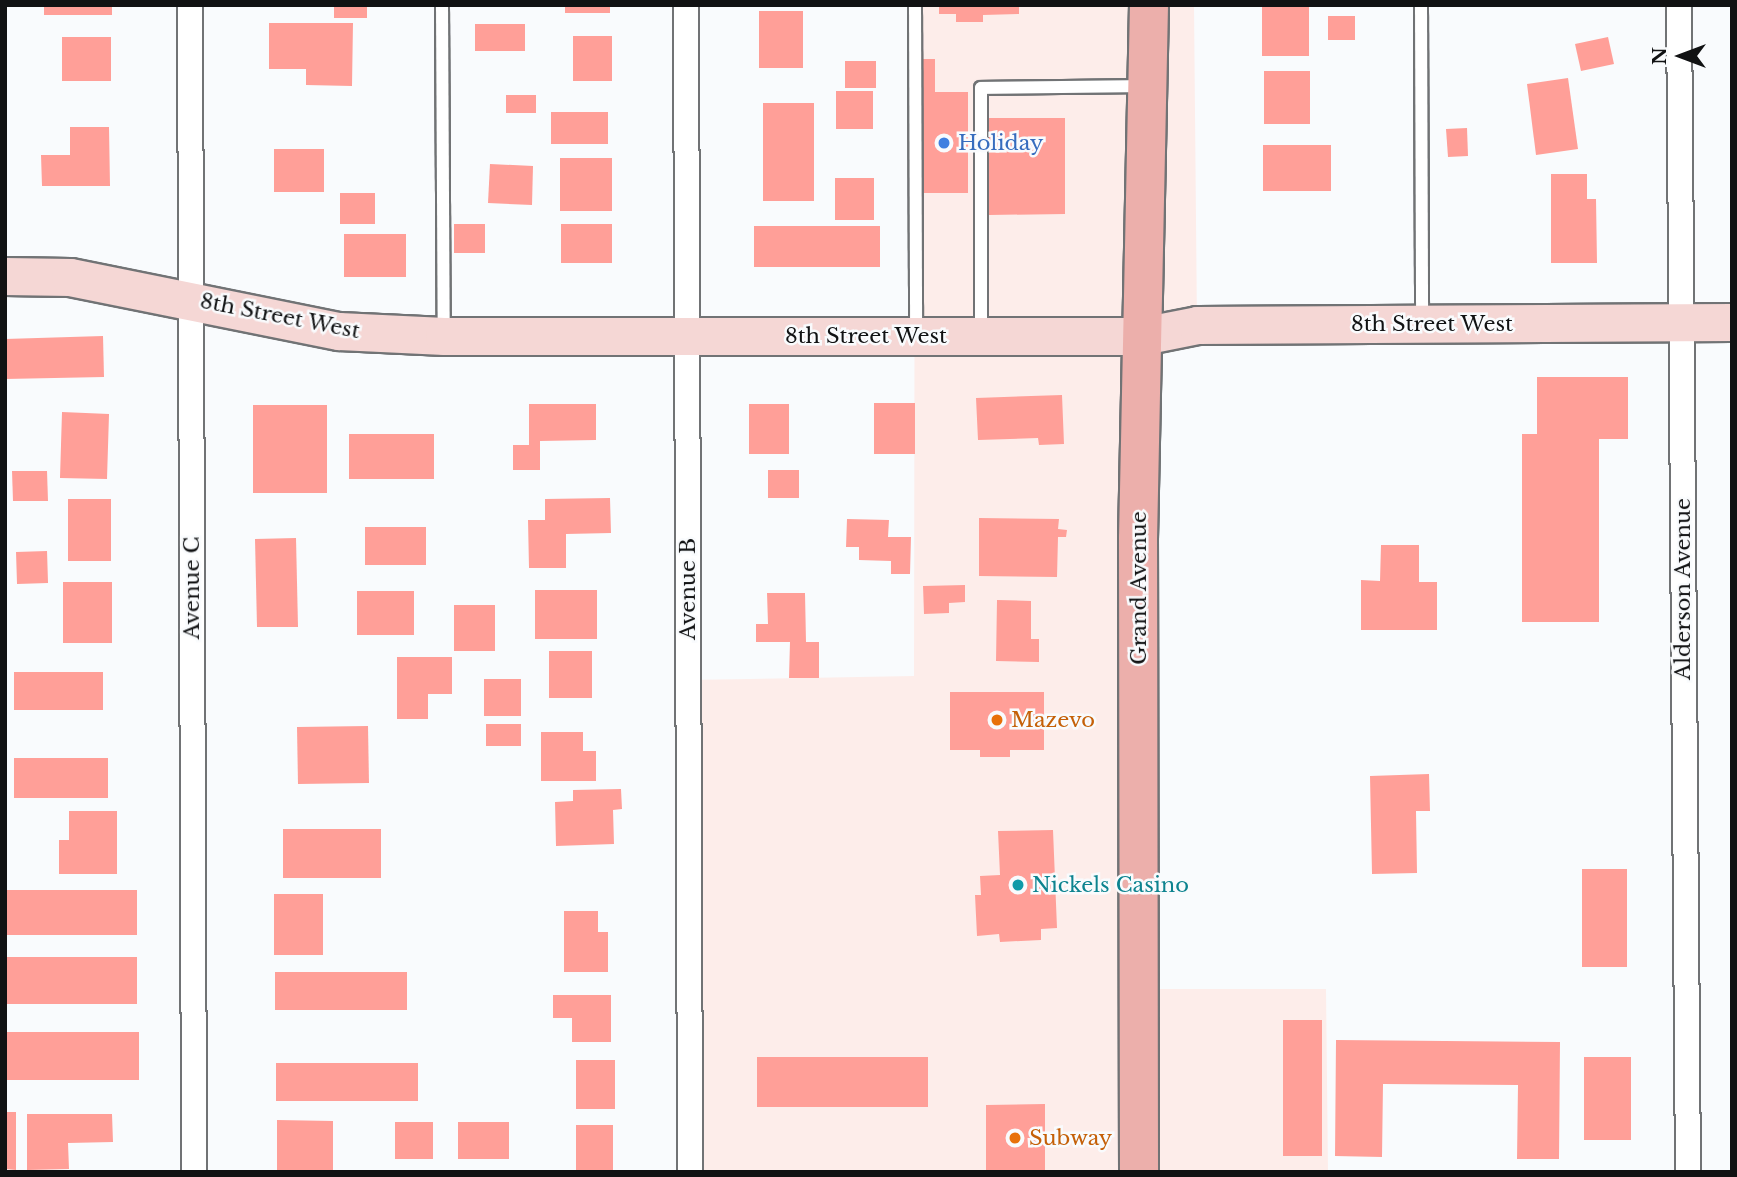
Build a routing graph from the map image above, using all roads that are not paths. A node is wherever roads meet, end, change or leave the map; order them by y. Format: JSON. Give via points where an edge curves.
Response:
{"nodes":[{"id":1,"x":190,"y":5,"type":"edge"},
{"id":2,"x":442,"y":5,"type":"edge"},
{"id":3,"x":686,"y":5,"type":"edge"},
{"id":4,"x":915,"y":5,"type":"edge"},
{"id":5,"x":1149,"y":5,"type":"edge"},
{"id":6,"x":1421,"y":5,"type":"edge"},
{"id":7,"x":1679,"y":5,"type":"edge"},
{"id":8,"x":1149,"y":86,"type":"junction"},
{"id":9,"x":5,"y":276,"type":"edge"},
{"id":10,"x":191,"y":299,"type":"junction"},
{"id":11,"x":1732,"y":322,"type":"edge"},
{"id":12,"x":1682,"y":323,"type":"junction"},
{"id":13,"x":1422,"y":324,"type":"junction"},
{"id":14,"x":444,"y":336,"type":"junction"},
{"id":15,"x":687,"y":336,"type":"junction"},
{"id":16,"x":916,"y":336,"type":"junction"},
{"id":17,"x":981,"y":336,"type":"junction"},
{"id":18,"x":1142,"y":336,"type":"junction"},
{"id":19,"x":194,"y":1172,"type":"edge"},
{"id":20,"x":690,"y":1172,"type":"edge"},
{"id":21,"x":1139,"y":1172,"type":"edge"},
{"id":22,"x":1688,"y":1172,"type":"edge"}],
"edges":[{"from":1,"to":10,"type":"street","name":"Avenue C"},
{"from":2,"to":14,"type":"lane"},
{"from":3,"to":15,"type":"street","name":"Avenue B"},
{"from":4,"to":16,"type":"lane"},
{"from":5,"to":8,"type":"main road","name":"Grand Avenue"},
{"from":6,"to":13,"type":"lane"},
{"from":7,"to":12,"type":"street","name":"Alderson Avenue"},
{"from":8,"to":17,"type":"lane","via":[[981,88]]},
{"from":8,"to":18,"type":"main road","name":"Grand Avenue"},
{"from":9,"to":10,"type":"street","name":"8th Street West","via":[[71,277]]},
{"from":10,"to":14,"type":"street","name":"8th Street West","via":[[339,331]]},
{"from":10,"to":19,"type":"street","name":"Avenue C"},
{"from":11,"to":12,"type":"street","name":"8th Street West"},
{"from":12,"to":13,"type":"street","name":"8th Street West"},
{"from":12,"to":22,"type":"street","name":"Alderson Avenue"},
{"from":13,"to":18,"type":"street","name":"8th Street West","via":[[1197,325]]},
{"from":14,"to":15,"type":"street","name":"8th Street West"},
{"from":15,"to":16,"type":"street","name":"8th Street West"},
{"from":15,"to":20,"type":"street","name":"Avenue B"},
{"from":16,"to":17,"type":"street","name":"8th Street West"},
{"from":17,"to":18,"type":"street","name":"8th Street West"},
{"from":18,"to":21,"type":"main road","name":"Grand Avenue"}]}
